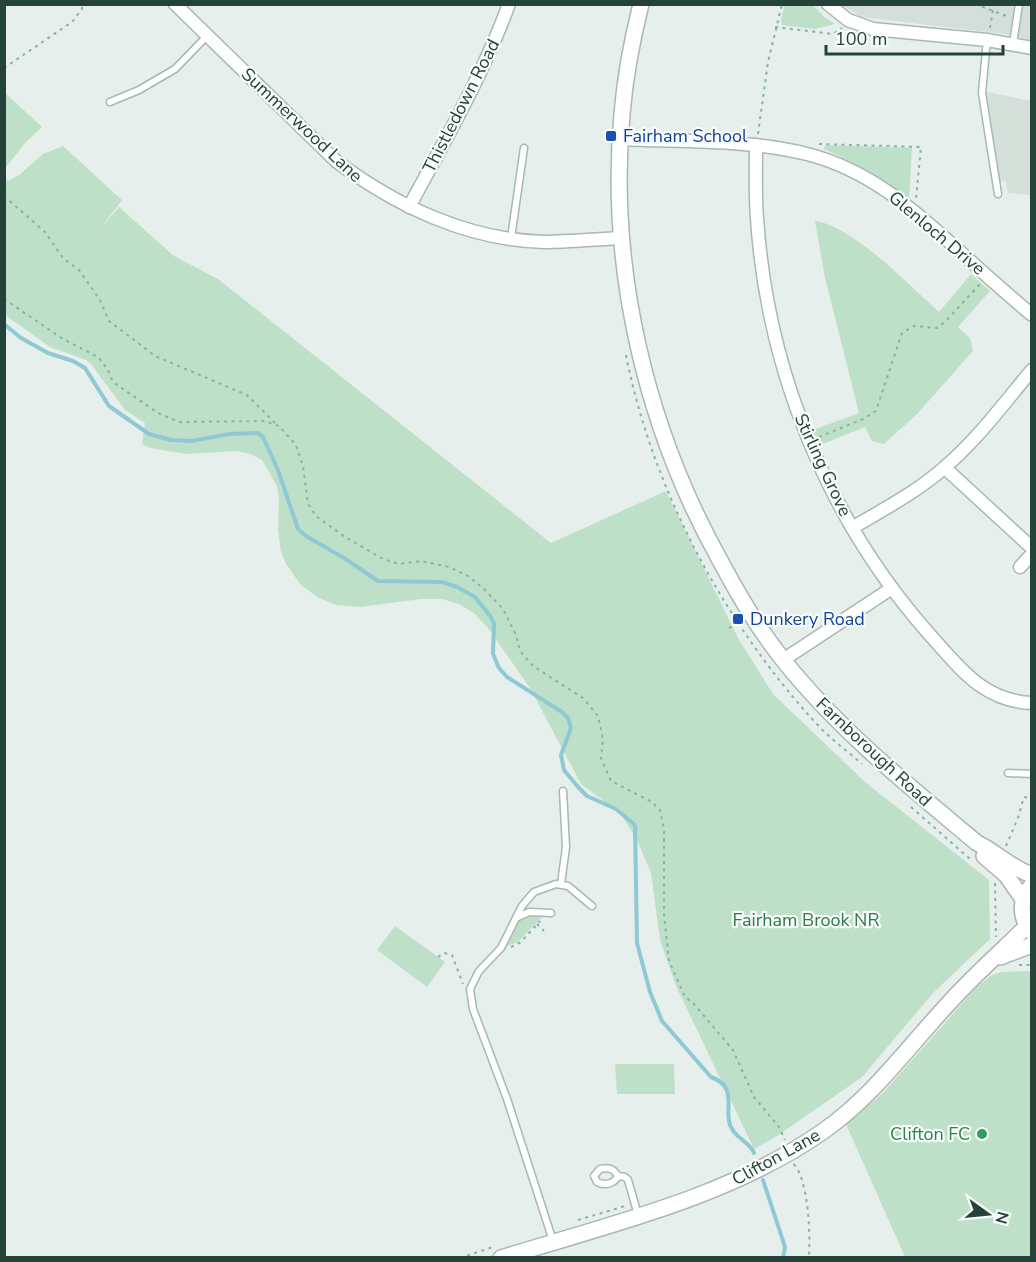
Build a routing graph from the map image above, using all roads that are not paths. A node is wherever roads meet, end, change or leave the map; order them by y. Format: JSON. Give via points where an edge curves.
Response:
{"nodes":[{"id":1,"x":175,"y":4,"type":"edge"},
{"id":2,"x":509,"y":4,"type":"edge"},
{"id":3,"x":641,"y":4,"type":"edge"},
{"id":4,"x":828,"y":4,"type":"edge"},
{"id":5,"x":1019,"y":4,"type":"edge"},
{"id":6,"x":207,"y":36,"type":"junction"},
{"id":7,"x":987,"y":40,"type":"junction"},
{"id":8,"x":1013,"y":44,"type":"junction"},
{"id":9,"x":1032,"y":48,"type":"edge"},
{"id":10,"x":110,"y":102,"type":"dead end"},
{"id":11,"x":620,"y":139,"type":"junction"},
{"id":12,"x":756,"y":145,"type":"junction"},
{"id":13,"x":524,"y":148,"type":"dead end"},
{"id":14,"x":998,"y":194,"type":"dead end"},
{"id":15,"x":409,"y":207,"type":"junction"},
{"id":16,"x":511,"y":238,"type":"junction"},
{"id":17,"x":622,"y":238,"type":"junction"},
{"id":18,"x":1032,"y":315,"type":"edge"},
{"id":19,"x":1032,"y":370,"type":"edge"},
{"id":20,"x":945,"y":468,"type":"junction"},
{"id":21,"x":852,"y":528,"type":"junction"},
{"id":22,"x":1032,"y":548,"type":"edge"},
{"id":23,"x":1032,"y":554,"type":"edge"},
{"id":24,"x":1020,"y":567,"type":"dead end"},
{"id":25,"x":892,"y":588,"type":"junction"},
{"id":26,"x":783,"y":660,"type":"junction"},
{"id":27,"x":1032,"y":703,"type":"edge"},
{"id":28,"x":1008,"y":772,"type":"dead end"},
{"id":29,"x":1032,"y":774,"type":"edge"},
{"id":30,"x":563,"y":791,"type":"dead end"},
{"id":31,"x":976,"y":843,"type":"junction"},
{"id":32,"x":1032,"y":875,"type":"edge"},
{"id":33,"x":561,"y":884,"type":"junction"},
{"id":34,"x":1032,"y":885,"type":"edge"},
{"id":35,"x":1023,"y":899,"type":"junction"},
{"id":36,"x":592,"y":906,"type":"dead end"},
{"id":37,"x":549,"y":912,"type":"road end"},
{"id":38,"x":516,"y":918,"type":"junction"},
{"id":39,"x":1029,"y":929,"type":"edge"},
{"id":40,"x":1032,"y":945,"type":"edge"},
{"id":41,"x":992,"y":961,"type":"junction"},
{"id":42,"x":618,"y":1176,"type":"dead end"},
{"id":43,"x":637,"y":1209,"type":"junction"},
{"id":44,"x":553,"y":1242,"type":"junction"},
{"id":45,"x":500,"y":1251,"type":"edge"}],
"edges":[{"from":1,"to":6,"type":"street","name":"Summerwood Lane"},
{"from":2,"to":15,"type":"street","name":"Thistledown Road","via":[[498,36]]},
{"from":3,"to":11,"type":"street","name":"Farnborough Road"},
{"from":4,"to":7,"type":"street","via":[[848,20],[873,29]]},
{"from":5,"to":8,"type":"lane"},
{"from":6,"to":10,"type":"lane","via":[[175,69]]},
{"from":6,"to":15,"type":"street","name":"Summerwood Lane","via":[[336,161],[366,184]]},
{"from":7,"to":8,"type":"street"},
{"from":7,"to":14,"type":"lane","via":[[982,93]]},
{"from":8,"to":9,"type":"street"},
{"from":11,"to":12,"type":"street","name":"Glenloch Drive"},
{"from":11,"to":17,"type":"street","name":"Farnborough Road"},
{"from":12,"to":18,"type":"street","name":"Glenloch Drive","via":[[808,154],[857,173],[888,191]]},
{"from":12,"to":21,"type":"street","name":"Stirling Grove","via":[[756,217],[771,317],[808,441]]},
{"from":13,"to":16,"type":"lane"},
{"from":15,"to":16,"type":"street","name":"Summerwood Lane","via":[[474,231]]},
{"from":16,"to":17,"type":"street","name":"Summerwood Lane","via":[[543,242]]},
{"from":17,"to":26,"type":"street","name":"Farnborough Road","via":[[642,366],[672,460],[722,565]]},
{"from":19,"to":20,"type":"street"},
{"from":20,"to":21,"type":"street"},
{"from":20,"to":22,"type":"street"},
{"from":21,"to":25,"type":"street","name":"Stirling Grove"},
{"from":23,"to":24,"type":"street"},
{"from":25,"to":26,"type":"street"},
{"from":25,"to":27,"type":"street","name":"Stirling Grove","via":[[977,685],[998,697]]},
{"from":26,"to":31,"type":"street","name":"Farnborough Road","via":[[843,728]]},
{"from":28,"to":29,"type":"lane"},
{"from":30,"to":33,"type":"lane","via":[[567,847]]},
{"from":31,"to":32,"type":"street","name":"Farnborough Road"},
{"from":31,"to":35,"type":"street","name":"Farnborough Road","via":[[982,855],[1006,875]]},
{"from":33,"to":36,"type":"lane","via":[[574,889]]},
{"from":33,"to":38,"type":"lane","via":[[534,892]]},
{"from":34,"to":35,"type":"street"},
{"from":35,"to":39,"type":"street","via":[[1023,918]]},
{"from":37,"to":38,"type":"lane","via":[[523,913]]},
{"from":38,"to":44,"type":"lane","via":[[505,941],[479,971],[470,989],[473,1009]]},
{"from":39,"to":41,"type":"street","name":"Clifton Lane"},
{"from":40,"to":41,"type":"street","name":"Clifton Lane"},
{"from":41,"to":43,"type":"street","name":"Clifton Lane","via":[[948,1004],[865,1098],[826,1129],[726,1185]]},
{"from":42,"to":43,"type":"lane","via":[[627,1178]]},
{"from":43,"to":44,"type":"street","name":"Clifton Lane"},
{"from":44,"to":45,"type":"street","name":"Clifton Lane"}]}
